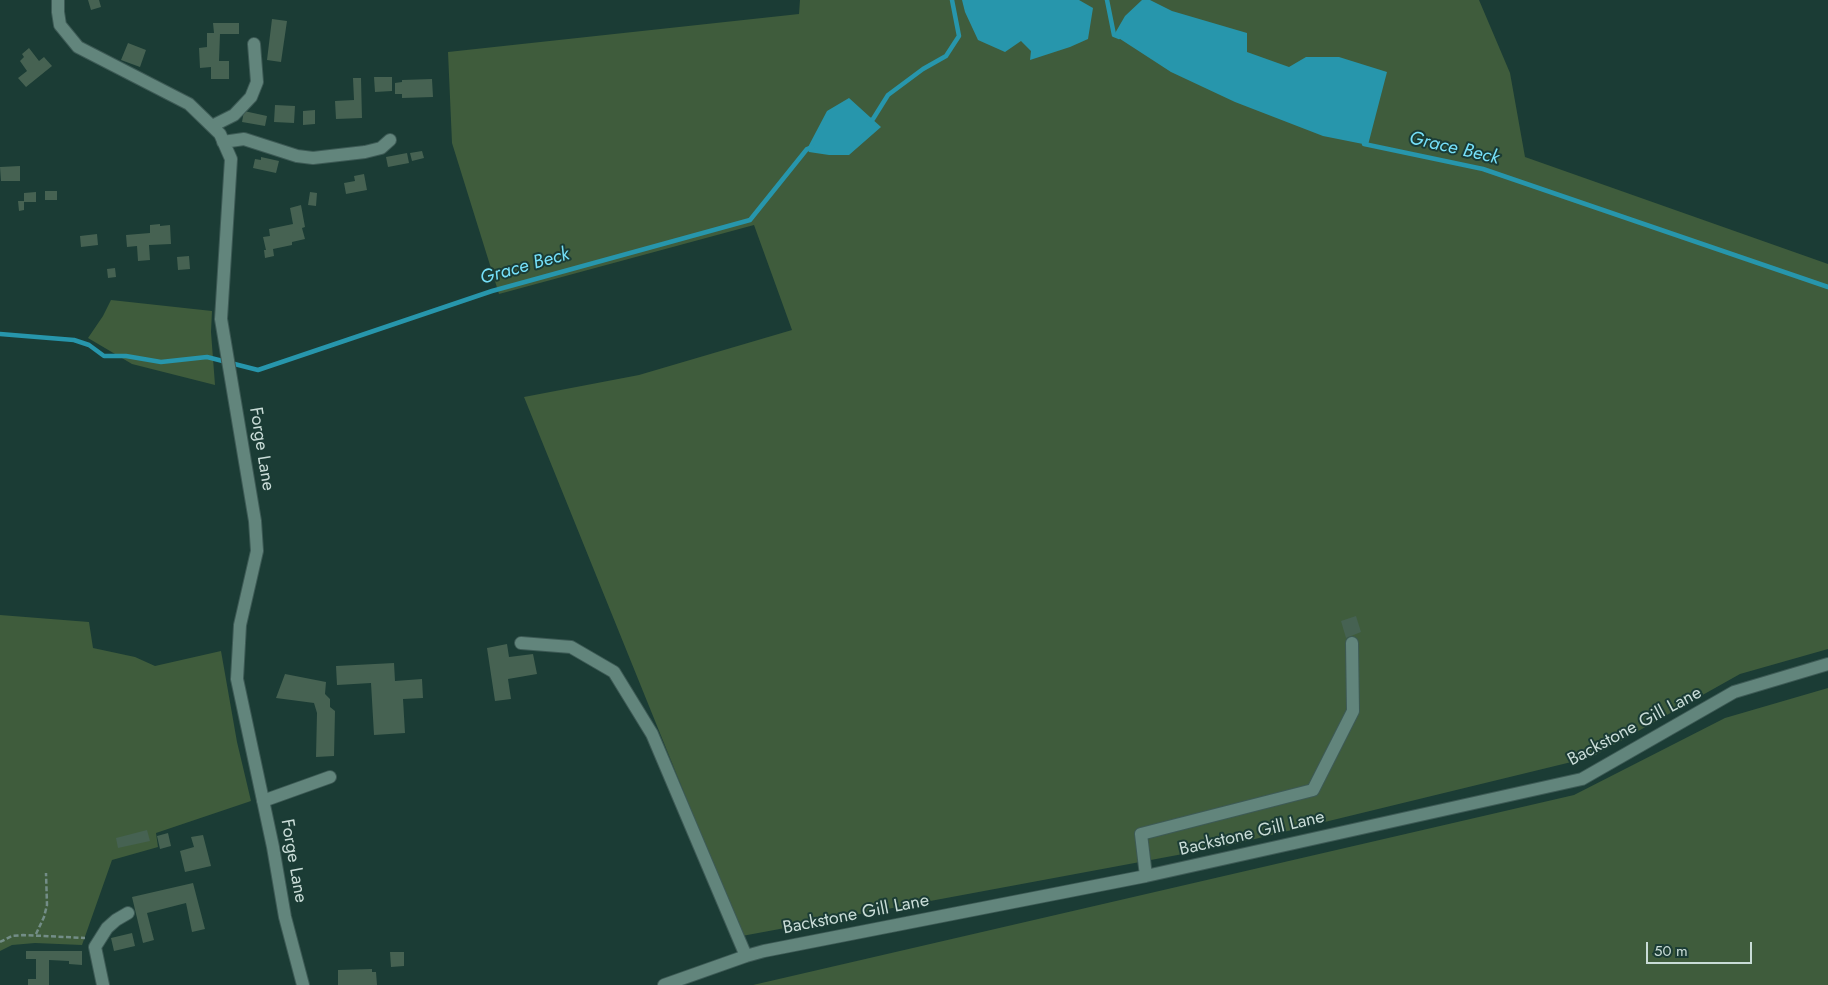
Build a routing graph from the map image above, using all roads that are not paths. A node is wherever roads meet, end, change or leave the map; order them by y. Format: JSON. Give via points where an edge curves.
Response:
{"nodes":[{"id":1,"x":58,"y":0,"type":"edge"},
{"id":2,"x":254,"y":44,"type":"dead end"},
{"id":3,"x":212,"y":126,"type":"junction"},
{"id":4,"x":390,"y":140,"type":"dead end"},
{"id":5,"x":223,"y":142,"type":"junction"},
{"id":6,"x":521,"y":643,"type":"dead end"},
{"id":7,"x":1352,"y":643,"type":"dead end"},
{"id":8,"x":1828,"y":664,"type":"edge"},
{"id":9,"x":330,"y":776,"type":"dead end"},
{"id":10,"x":263,"y":801,"type":"junction"},
{"id":11,"x":1146,"y":876,"type":"junction"},
{"id":12,"x":128,"y":914,"type":"dead end"},
{"id":13,"x":746,"y":956,"type":"junction"},
{"id":14,"x":300,"y":984,"type":"edge"},
{"id":15,"x":103,"y":985,"type":"edge"},
{"id":16,"x":664,"y":985,"type":"edge"}],
"edges":[{"from":1,"to":3,"type":"street","name":"Forge Lane","via":[[60,25],[78,47],[189,104]]},
{"from":2,"to":3,"type":"street","via":[[257,82],[251,97],[234,115]]},
{"from":3,"to":5,"type":"street","name":"Forge Lane"},
{"from":4,"to":5,"type":"street","via":[[381,148],[365,152],[313,158],[244,139]]},
{"from":5,"to":10,"type":"street","name":"Forge Lane","via":[[231,159],[221,319],[255,521],[257,551],[240,625],[237,679]]},
{"from":6,"to":13,"type":"street","via":[[571,647],[614,672],[652,734]]},
{"from":7,"to":11,"type":"street","via":[[1353,711],[1313,790],[1141,834]]},
{"from":8,"to":11,"type":"street","name":"Backstone Gill Lane","via":[[1734,692],[1582,779]]},
{"from":9,"to":10,"type":"street"},
{"from":10,"to":14,"type":"street","name":"Forge Lane"},
{"from":11,"to":13,"type":"street","name":"Backstone Gill Lane"},
{"from":12,"to":15,"type":"street","via":[[107,928],[95,947]]},
{"from":13,"to":16,"type":"street","name":"Backstone Gill Lane"}]}
